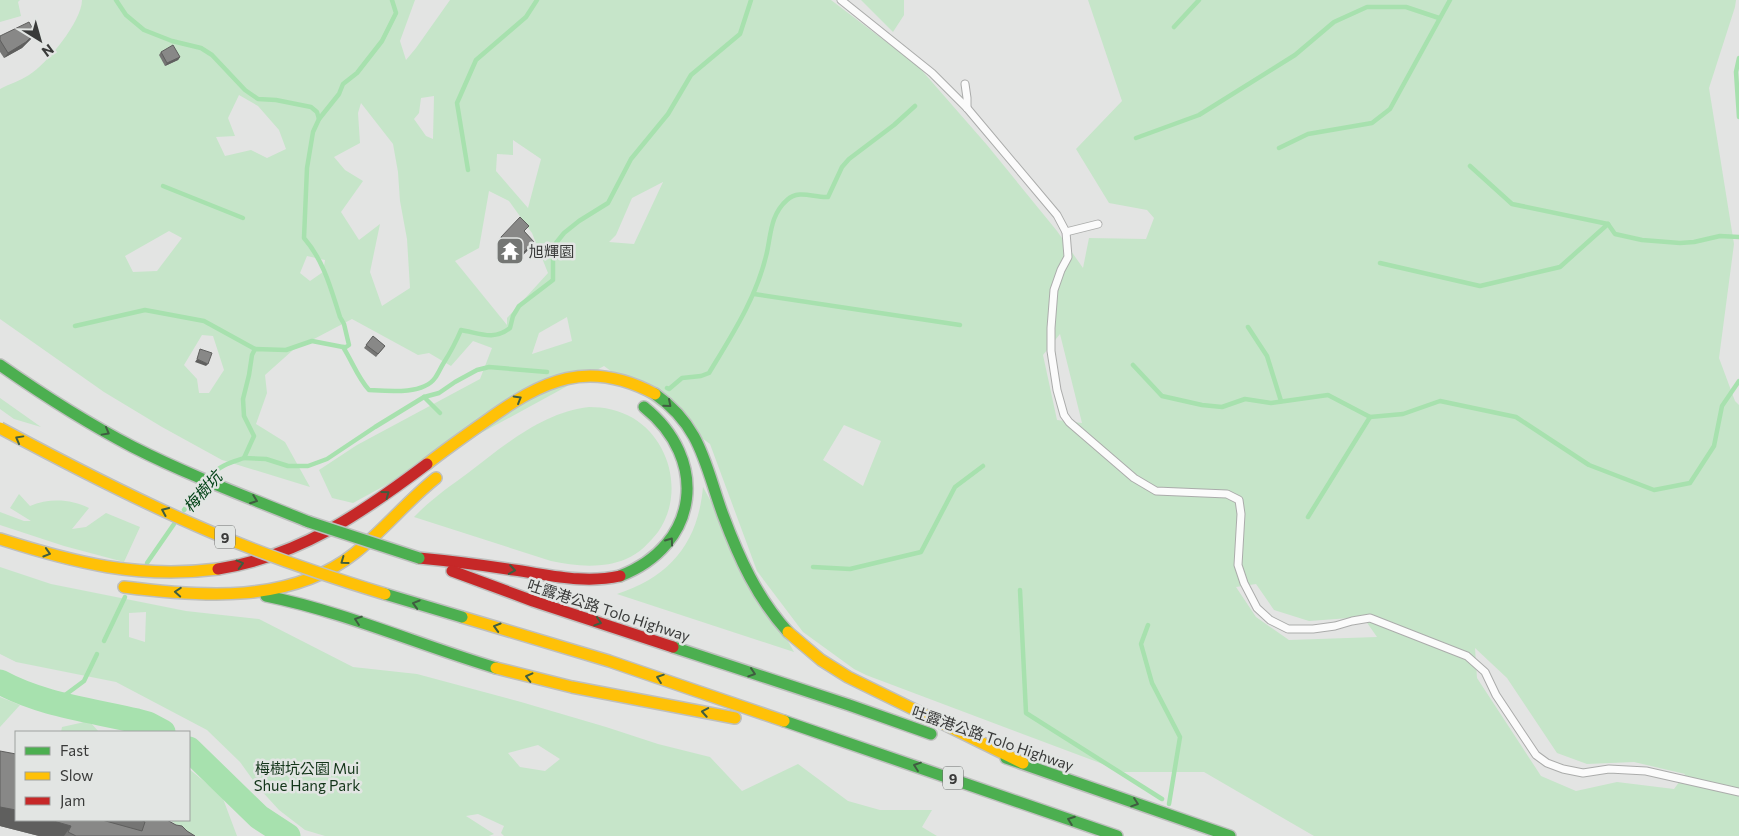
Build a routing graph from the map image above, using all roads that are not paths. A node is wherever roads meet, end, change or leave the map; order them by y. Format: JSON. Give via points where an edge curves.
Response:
{"nodes":[{"id":1,"x":841,"y":0,"type":"edge"},
{"id":2,"x":965,"y":84,"type":"dead end"},
{"id":3,"x":967,"y":108,"type":"junction"},
{"id":4,"x":1098,"y":224,"type":"dead end"},
{"id":5,"x":1066,"y":232,"type":"junction"},
{"id":6,"x":0,"y":365,"type":"edge"},
{"id":7,"x":632,"y":400,"type":"dead end"},
{"id":8,"x":0,"y":428,"type":"edge"},
{"id":9,"x":443,"y":472,"type":"dead end"},
{"id":10,"x":0,"y":539,"type":"edge"},
{"id":11,"x":419,"y":558,"type":"junction"},
{"id":12,"x":112,"y":585,"type":"dead end"},
{"id":13,"x":244,"y":592,"type":"junction"},
{"id":14,"x":789,"y":722,"type":"junction"},
{"id":15,"x":1023,"y":763,"type":"junction"},
{"id":16,"x":1739,"y":792,"type":"edge"},
{"id":17,"x":1117,"y":836,"type":"edge"},
{"id":18,"x":1230,"y":836,"type":"edge"}],
"edges":[{"from":1,"to":3,"type":"lane","via":[[932,73]]},
{"from":2,"to":3,"type":"lane"},
{"from":3,"to":5,"type":"lane","via":[[1056,215]]},
{"from":4,"to":5,"type":"lane"},
{"from":5,"to":16,"type":"lane","via":[[1068,256],[1054,290],[1051,328],[1051,351],[1064,415],[1068,422],[1134,478],[1156,491],[1228,494],[1239,500],[1238,565],[1257,608],[1270,620],[1288,628],[1312,629],[1370,618],[1467,656],[1485,672],[1496,695],[1536,755],[1563,769],[1583,773],[1609,769],[1646,771]]},
{"from":6,"to":11,"type":"highway","name":"吐露港公路 Tolo Highway","number":"9","one_way":true,"bridge":true,"via":[[133,447],[309,522]]},
{"from":11,"to":7,"type":"highway","one_way":true,"via":[[590,580],[633,572],[657,556],[677,530],[684,513],[688,483],[685,465],[668,429],[653,413]]},
{"from":14,"to":8,"type":"highway","number":"9","one_way":true,"bridge":true,"via":[[609,661],[293,564],[114,488]]},
{"from":9,"to":13,"type":"highway","one_way":true,"via":[[339,565],[319,577],[285,588]]},
{"from":10,"to":15,"type":"highway","one_way":true,"via":[[69,560],[105,567],[158,572],[230,567],[302,544],[366,508],[504,408],[539,388],[572,377],[614,378],[634,383],[653,393],[674,409],[690,429],[700,448],[741,564],[761,599],[796,639],[850,678]]},
{"from":11,"to":15,"type":"highway","name":"吐露港公路 Tolo Highway","number":"9","one_way":true,"via":[[476,581]]},
{"from":13,"to":12,"type":"highway","one_way":true,"via":[[193,594]]},
{"from":14,"to":13,"type":"highway","one_way":true,"via":[[736,718],[592,692],[475,662],[320,608]]},
{"from":17,"to":14,"type":"highway","number":"9","one_way":true},
{"from":15,"to":18,"type":"highway","name":"吐露港公路 Tolo Highway","number":"9","one_way":true}]}
